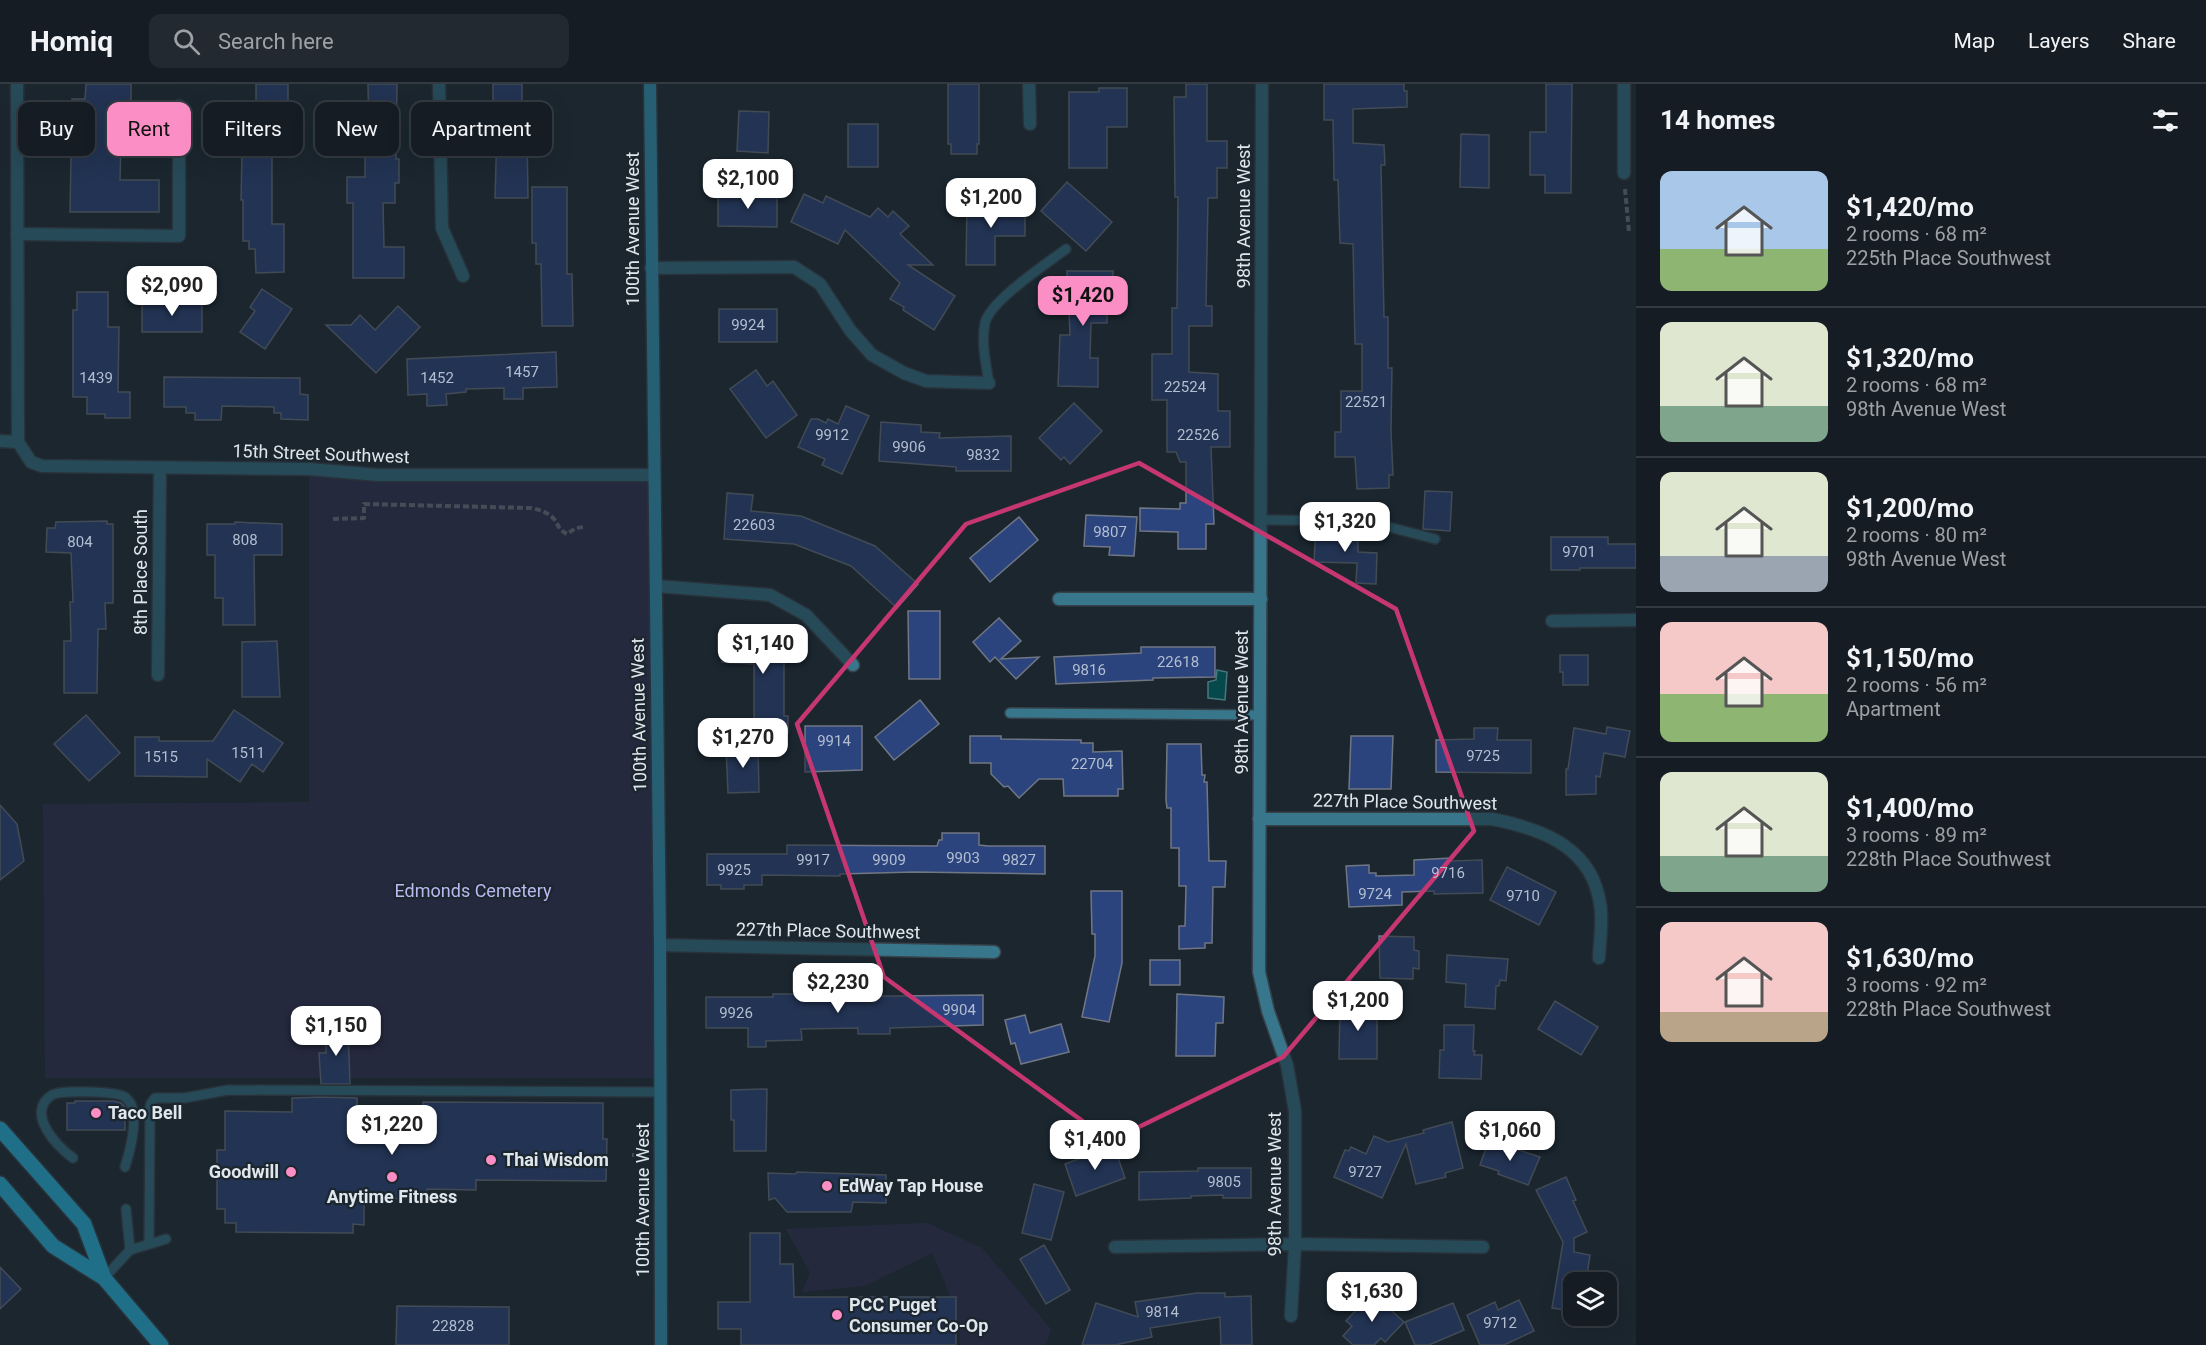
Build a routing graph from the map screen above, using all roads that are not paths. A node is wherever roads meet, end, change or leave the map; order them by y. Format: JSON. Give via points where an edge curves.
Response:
{"nodes":[{"id":1,"x":17,"y":84,"type":"edge"},
{"id":2,"x":439,"y":84,"type":"edge"},
{"id":3,"x":650,"y":84,"type":"edge"},
{"id":4,"x":1029,"y":84,"type":"edge"},
{"id":5,"x":1262,"y":84,"type":"edge"},
{"id":6,"x":1624,"y":84,"type":"edge"},
{"id":7,"x":1030,"y":124,"type":"dead end"},
{"id":8,"x":179,"y":156,"type":"edge"},
{"id":9,"x":1624,"y":173,"type":"road end"},
{"id":10,"x":17,"y":234,"type":"junction"},
{"id":11,"x":1066,"y":249,"type":"dead end"},
{"id":12,"x":651,"y":268,"type":"junction"},
{"id":13,"x":463,"y":276,"type":"dead end"},
{"id":14,"x":988,"y":383,"type":"joint"},
{"id":15,"x":0,"y":441,"type":"edge"},
{"id":16,"x":18,"y":442,"type":"junction"},
{"id":17,"x":160,"y":469,"type":"junction"},
{"id":18,"x":654,"y":476,"type":"junction"},
{"id":19,"x":1261,"y":519,"type":"junction"},
{"id":20,"x":1435,"y":539,"type":"dead end"},
{"id":21,"x":656,"y":586,"type":"junction"},
{"id":22,"x":1059,"y":599,"type":"dead end"},
{"id":23,"x":1261,"y":599,"type":"junction"},
{"id":24,"x":1636,"y":620,"type":"edge"},
{"id":25,"x":1552,"y":621,"type":"dead end"},
{"id":26,"x":853,"y":665,"type":"dead end"},
{"id":27,"x":158,"y":675,"type":"dead end"},
{"id":28,"x":1010,"y":713,"type":"dead end"},
{"id":29,"x":1260,"y":715,"type":"junction"},
{"id":30,"x":1259,"y":819,"type":"junction"},
{"id":31,"x":660,"y":945,"type":"junction"},
{"id":32,"x":994,"y":952,"type":"dead end"},
{"id":33,"x":1599,"y":958,"type":"dead end"},
{"id":34,"x":661,"y":1092,"type":"junction"},
{"id":35,"x":0,"y":1129,"type":"edge"},
{"id":36,"x":73,"y":1158,"type":"dead end"},
{"id":37,"x":124,"y":1167,"type":"dead end"},
{"id":38,"x":0,"y":1184,"type":"edge"},
{"id":39,"x":126,"y":1209,"type":"dead end"},
{"id":40,"x":166,"y":1239,"type":"dead end"},
{"id":41,"x":149,"y":1244,"type":"junction"},
{"id":42,"x":1294,"y":1244,"type":"junction"},
{"id":43,"x":1115,"y":1247,"type":"dead end"},
{"id":44,"x":1483,"y":1247,"type":"dead end"},
{"id":45,"x":130,"y":1250,"type":"junction"},
{"id":46,"x":104,"y":1278,"type":"junction"},
{"id":47,"x":1291,"y":1316,"type":"dead end"},
{"id":48,"x":161,"y":1345,"type":"edge"},
{"id":49,"x":661,"y":1345,"type":"edge"}],
"edges":[{"from":1,"to":10,"type":"street"},
{"from":2,"to":13,"type":"street","via":[[442,228]]},
{"from":3,"to":12,"type":"main road","name":"100th Avenue West"},
{"from":4,"to":7,"type":"street"},
{"from":5,"to":19,"type":"street","name":"98th Avenue West"},
{"from":6,"to":9,"type":"street"},
{"from":8,"to":10,"type":"street","via":[[179,236]]},
{"from":10,"to":16,"type":"street"},
{"from":11,"to":14,"type":"lane","via":[[998,301],[986,321]]},
{"from":12,"to":14,"type":"street","via":[[794,267],[820,284],[872,355],[926,381]]},
{"from":12,"to":18,"type":"main road","name":"100th Avenue West"},
{"from":15,"to":16,"type":"street"},
{"from":16,"to":17,"type":"street","name":"15th Street Southwest","via":[[30,462],[38,466]]},
{"from":17,"to":18,"type":"street","name":"15th Street Southwest"},
{"from":17,"to":27,"type":"street","name":"8th Place South"},
{"from":18,"to":21,"type":"main road","name":"100th Avenue West"},
{"from":19,"to":20,"type":"lane","via":[[1366,521]]},
{"from":19,"to":23,"type":"street","name":"98th Avenue West"},
{"from":21,"to":26,"type":"street","via":[[770,595],[806,615]]},
{"from":21,"to":31,"type":"main road","name":"100th Avenue West"},
{"from":22,"to":23,"type":"street"},
{"from":23,"to":29,"type":"street","name":"98th Avenue West"},
{"from":24,"to":25,"type":"street"},
{"from":28,"to":29,"type":"lane"},
{"from":29,"to":30,"type":"street","name":"98th Avenue West"},
{"from":30,"to":33,"type":"street","name":"227th Place Southwest","via":[[1492,819],[1550,836],[1575,852],[1593,878],[1601,919]]},
{"from":30,"to":42,"type":"street","name":"98th Avenue West","via":[[1259,972],[1287,1065],[1295,1111]]},
{"from":31,"to":32,"type":"street","name":"227th Place Southwest"},
{"from":31,"to":34,"type":"main road","name":"100th Avenue West"},
{"from":34,"to":41,"type":"lane","via":[[228,1090],[184,1098],[155,1098],[151,1103]]},
{"from":34,"to":49,"type":"main road","name":"100th Avenue West"},
{"from":35,"to":46,"type":"main road","via":[[84,1224]]},
{"from":36,"to":37,"type":"lane","via":[[62,1150],[41,1118],[46,1100],[54,1094],[110,1092],[125,1097],[131,1105],[132,1145]]},
{"from":38,"to":46,"type":"main road","via":[[53,1246]]},
{"from":39,"to":45,"type":"lane"},
{"from":40,"to":41,"type":"lane"},
{"from":41,"to":45,"type":"lane"},
{"from":42,"to":43,"type":"street"},
{"from":42,"to":44,"type":"street"},
{"from":42,"to":47,"type":"street","name":"98th Avenue West"},
{"from":45,"to":46,"type":"lane"},
{"from":46,"to":48,"type":"main road"}]}
